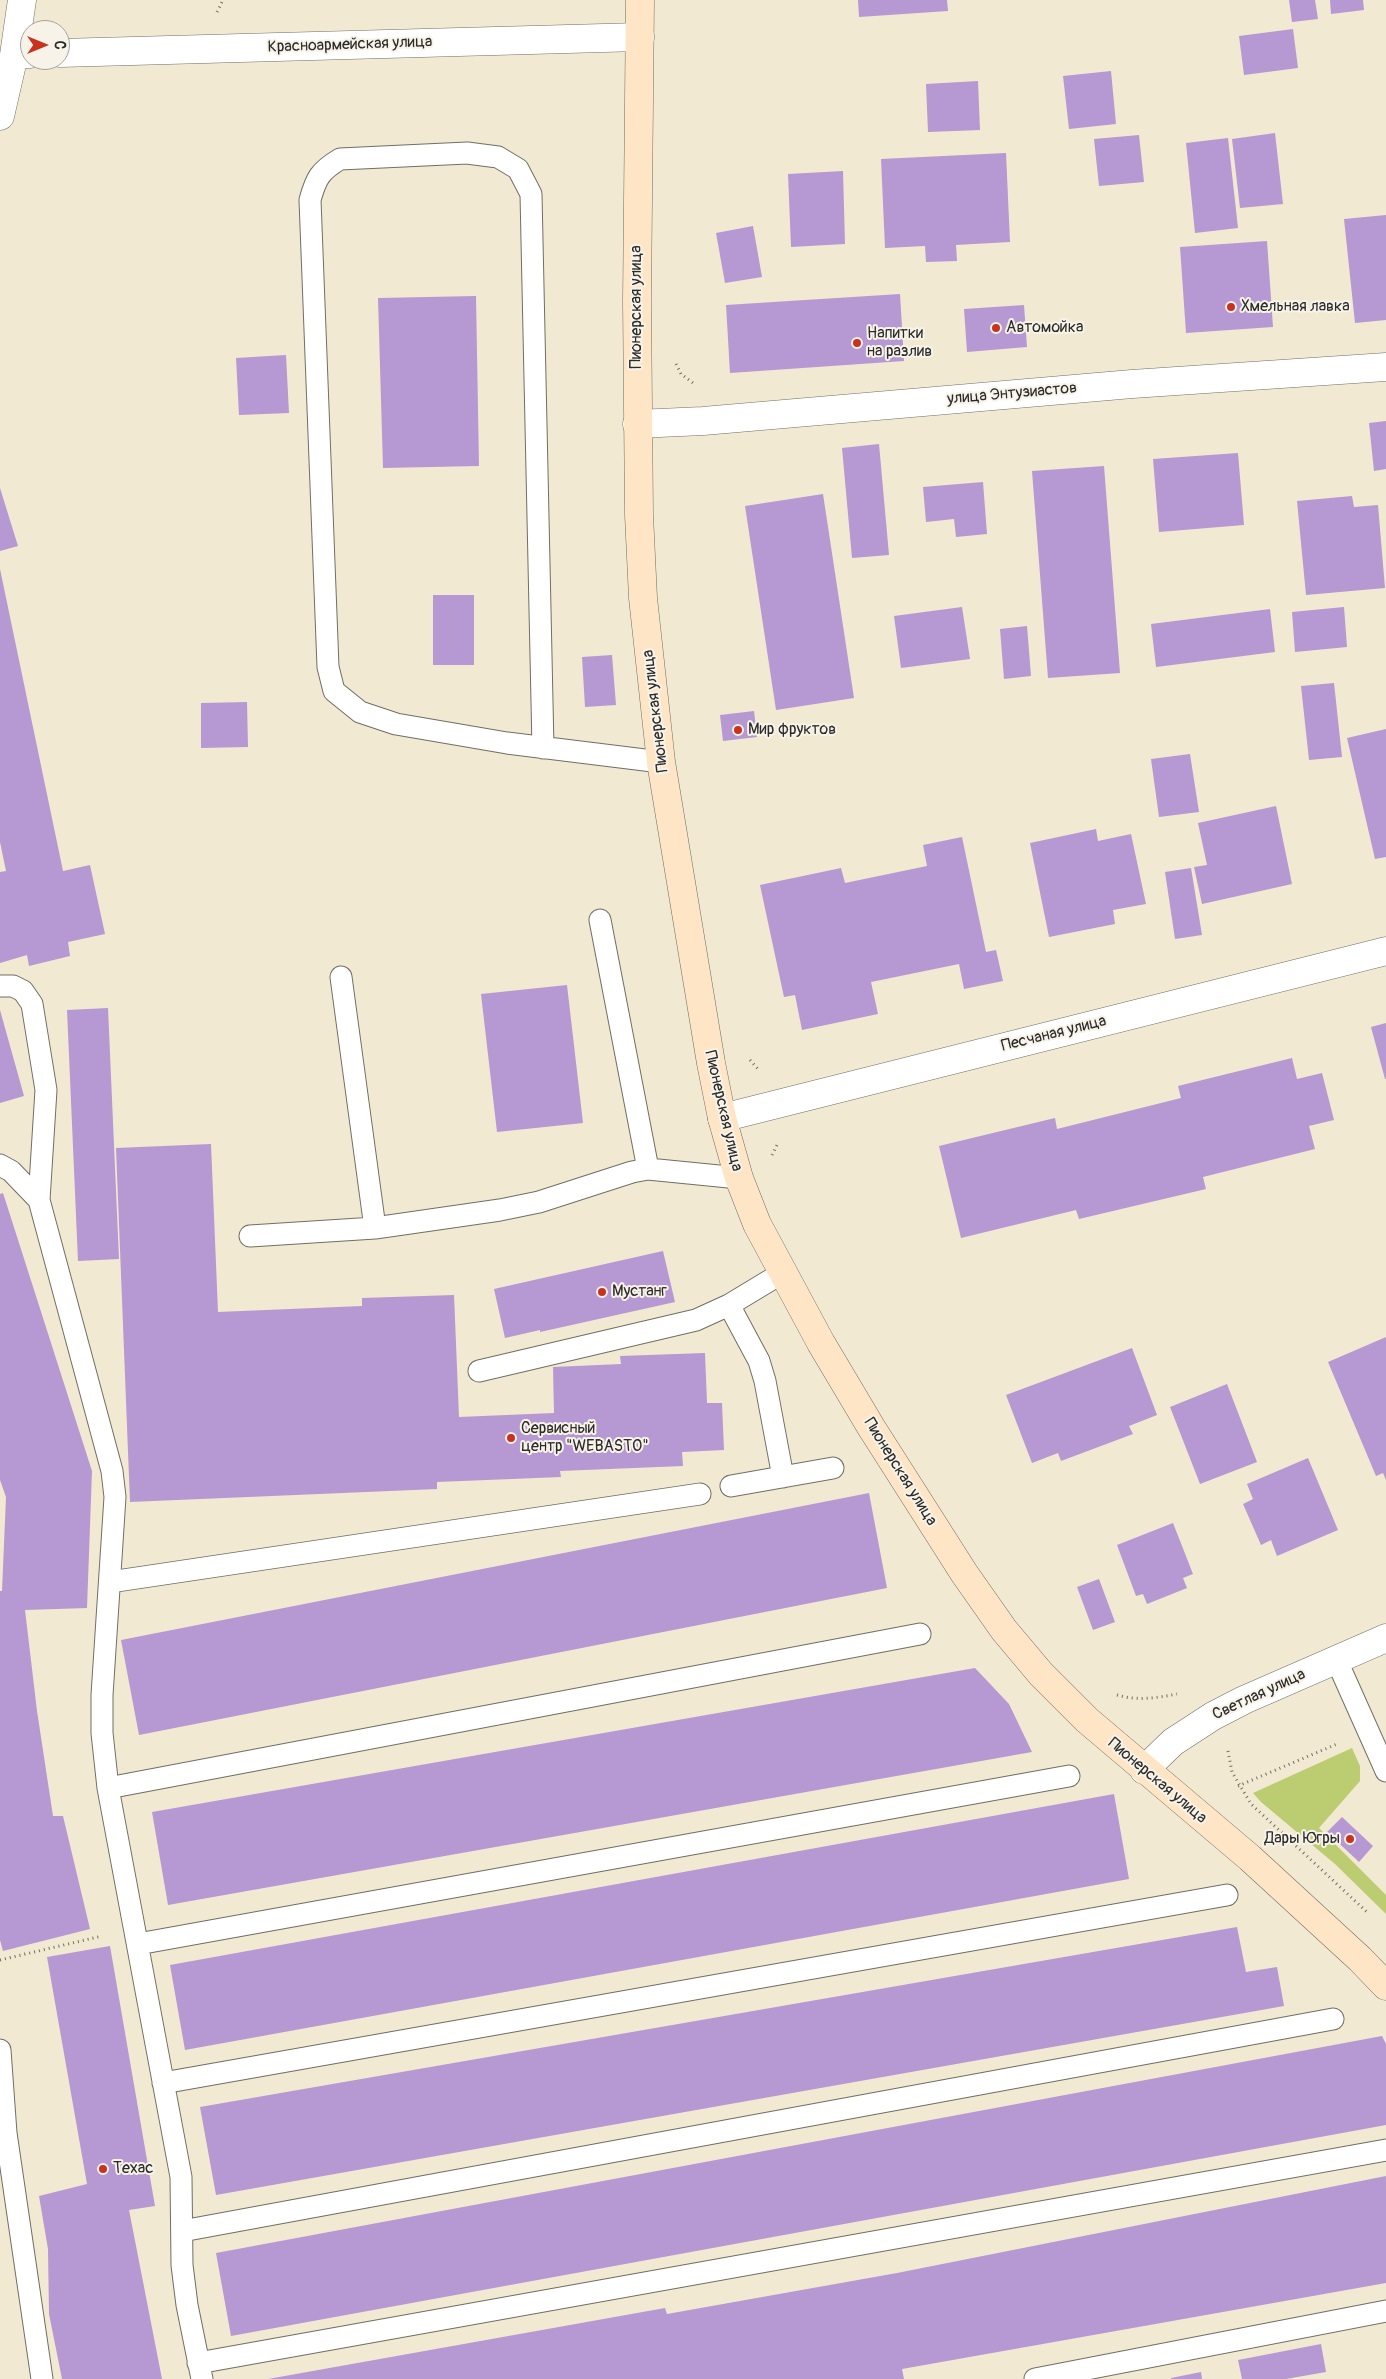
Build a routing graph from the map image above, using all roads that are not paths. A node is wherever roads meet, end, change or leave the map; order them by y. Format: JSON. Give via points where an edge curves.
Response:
{"nodes":[{"id":1,"x":22,"y":0,"type":"edge"},
{"id":2,"x":640,"y":0,"type":"edge"},
{"id":3,"x":22,"y":20,"type":"edge"},
{"id":4,"x":640,"y":37,"type":"junction"},
{"id":5,"x":70,"y":53,"type":"edge"},
{"id":6,"x":20,"y":61,"type":"edge"},
{"id":7,"x":0,"y":116,"type":"edge"},
{"id":8,"x":1386,"y":367,"type":"edge"},
{"id":9,"x":637,"y":424,"type":"junction"},
{"id":10,"x":543,"y":748,"type":"junction"},
{"id":11,"x":661,"y":762,"type":"junction"},
{"id":12,"x":600,"y":920,"type":"dead end"},
{"id":13,"x":1386,"y":951,"type":"edge"},
{"id":14,"x":341,"y":977,"type":"dead end"},
{"id":15,"x":0,"y":986,"type":"edge"},
{"id":16,"x":722,"y":1118,"type":"junction"},
{"id":17,"x":0,"y":1165,"type":"edge"},
{"id":18,"x":648,"y":1169,"type":"junction"},
{"id":19,"x":738,"y":1178,"type":"junction"},
{"id":20,"x":39,"y":1200,"type":"junction"},
{"id":21,"x":374,"y":1228,"type":"junction"},
{"id":22,"x":250,"y":1236,"type":"dead end"},
{"id":23,"x":782,"y":1273,"type":"junction"},
{"id":24,"x":729,"y":1305,"type":"junction"},
{"id":25,"x":479,"y":1371,"type":"dead end"},
{"id":26,"x":833,"y":1468,"type":"dead end"},
{"id":27,"x":783,"y":1477,"type":"junction"},
{"id":28,"x":731,"y":1486,"type":"dead end"},
{"id":29,"x":700,"y":1494,"type":"dead end"},
{"id":30,"x":110,"y":1582,"type":"junction"},
{"id":31,"x":920,"y":1634,"type":"dead end"},
{"id":32,"x":1386,"y":1638,"type":"edge"},
{"id":33,"x":1336,"y":1659,"type":"junction"},
{"id":34,"x":1144,"y":1770,"type":"junction"},
{"id":35,"x":1386,"y":1771,"type":"edge"},
{"id":36,"x":1069,"y":1776,"type":"dead end"},
{"id":37,"x":108,"y":1788,"type":"junction"},
{"id":38,"x":1227,"y":1894,"type":"dead end"},
{"id":39,"x":136,"y":1936,"type":"junction"},
{"id":40,"x":1386,"y":1986,"type":"edge"},
{"id":41,"x":1333,"y":2019,"type":"dead end"},
{"id":42,"x":0,"y":2050,"type":"edge"},
{"id":43,"x":163,"y":2084,"type":"junction"},
{"id":44,"x":3,"y":2134,"type":"edge"},
{"id":45,"x":1386,"y":2150,"type":"edge"},
{"id":46,"x":182,"y":2231,"type":"junction"},
{"id":47,"x":1386,"y":2311,"type":"edge"},
{"id":48,"x":200,"y":2371,"type":"edge"},
{"id":49,"x":42,"y":2379,"type":"edge"},
{"id":50,"x":1035,"y":2379,"type":"edge"}],
"edges":[{"from":1,"to":3,"type":"street"},
{"from":2,"to":4,"type":"street","name":"Пионерская улица"},
{"from":4,"to":5,"type":"street","name":"Красноармейская улица"},
{"from":4,"to":9,"type":"street","name":"Пионерская улица"},
{"from":6,"to":7,"type":"street"},
{"from":8,"to":9,"type":"street","name":"улица Энтузиастов"},
{"from":9,"to":11,"type":"street","name":"Пионерская улица","via":[[643,598]]},
{"from":10,"to":10,"type":"lane","via":[[530,194],[518,169],[498,157],[467,153],[340,159],[325,168],[315,181],[310,200],[328,667],[334,692],[360,712],[396,724]]},
{"from":10,"to":11,"type":"lane"},
{"from":11,"to":16,"type":"street","name":"Пионерская улица"},
{"from":12,"to":18,"type":"lane"},
{"from":13,"to":16,"type":"street","name":"Песчаная улица"},
{"from":14,"to":21,"type":"lane"},
{"from":15,"to":20,"type":"lane","via":[[14,986],[23,991],[32,1004],[46,1090]]},
{"from":16,"to":19,"type":"street","name":"Пионерская улица"},
{"from":17,"to":20,"type":"lane","via":[[11,1171]]},
{"from":18,"to":19,"type":"lane"},
{"from":18,"to":21,"type":"lane","via":[[539,1202]]},
{"from":19,"to":23,"type":"street","name":"Пионерская улица"},
{"from":20,"to":30,"type":"lane","via":[[112,1471],[115,1497]]},
{"from":21,"to":22,"type":"lane"},
{"from":23,"to":24,"type":"lane"},
{"from":23,"to":34,"type":"street","name":"Пионерская улица","via":[[871,1426],[1004,1630],[1041,1674]]},
{"from":24,"to":25,"type":"lane","via":[[676,1326]]},
{"from":24,"to":27,"type":"lane","via":[[759,1361]]},
{"from":26,"to":27,"type":"lane"},
{"from":27,"to":28,"type":"lane"},
{"from":29,"to":30,"type":"lane"},
{"from":30,"to":37,"type":"lane","via":[[102,1695]]},
{"from":31,"to":37,"type":"lane"},
{"from":32,"to":33,"type":"street","name":"Светлая улица"},
{"from":33,"to":34,"type":"street","name":"Светлая улица","via":[[1193,1727]]},
{"from":33,"to":35,"type":"lane"},
{"from":34,"to":40,"type":"street","name":"Пионерская улица","via":[[1250,1858]]},
{"from":36,"to":39,"type":"lane"},
{"from":37,"to":39,"type":"lane"},
{"from":38,"to":43,"type":"lane"},
{"from":39,"to":43,"type":"lane"},
{"from":41,"to":46,"type":"lane"},
{"from":42,"to":44,"type":"lane"},
{"from":43,"to":46,"type":"lane","via":[[181,2177]]},
{"from":44,"to":49,"type":"lane"},
{"from":45,"to":48,"type":"lane"},
{"from":46,"to":48,"type":"lane","via":[[187,2305]]},
{"from":47,"to":50,"type":"lane"}]}
